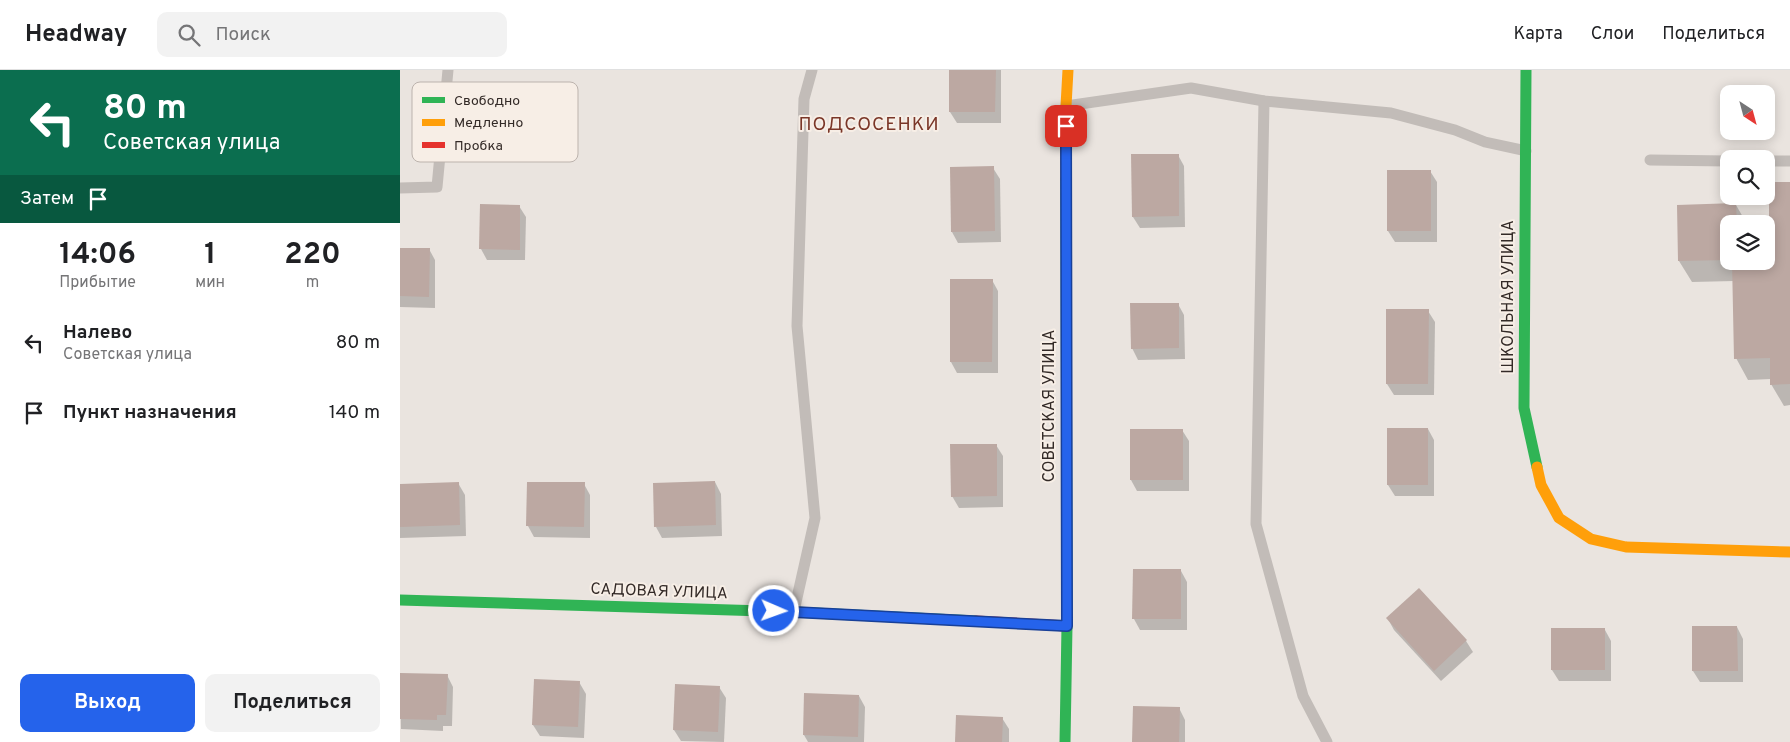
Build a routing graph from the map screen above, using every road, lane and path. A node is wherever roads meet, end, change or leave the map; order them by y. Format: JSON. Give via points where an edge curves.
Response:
{"nodes":[{"id":1,"x":812,"y":70,"type":"edge"},
{"id":2,"x":1068,"y":70,"type":"edge"},
{"id":3,"x":1526,"y":70,"type":"edge"},
{"id":4,"x":1264,"y":101,"type":"junction"},
{"id":5,"x":1066,"y":106,"type":"junction"},
{"id":6,"x":1526,"y":151,"type":"junction"},
{"id":7,"x":1650,"y":160,"type":"dead end"},
{"id":8,"x":1720,"y":161,"type":"edge"},
{"id":9,"x":1775,"y":161,"type":"edge"},
{"id":10,"x":1790,"y":161,"type":"edge"},
{"id":11,"x":439,"y":162,"type":"edge"},
{"id":12,"x":400,"y":188,"type":"edge"},
{"id":13,"x":1790,"y":552,"type":"edge"},
{"id":14,"x":400,"y":600,"type":"edge"},
{"id":15,"x":794,"y":612,"type":"junction"},
{"id":16,"x":1067,"y":626,"type":"junction"},
{"id":17,"x":1065,"y":742,"type":"edge"},
{"id":18,"x":1327,"y":742,"type":"edge"}],
"edges":[{"from":1,"to":15,"type":"lane","via":[[804,99],[797,326],[814,518]]},
{"from":2,"to":5,"type":"street","name":"СОВЕТСКАЯ УЛИЦА"},
{"from":3,"to":6,"type":"street","name":"ШКОЛЬНАЯ УЛИЦА"},
{"from":4,"to":5,"type":"lane","via":[[1192,88]]},
{"from":4,"to":6,"type":"lane","via":[[1392,113],[1455,130],[1485,142]]},
{"from":4,"to":18,"type":"lane","via":[[1256,524],[1302,696]]},
{"from":5,"to":16,"type":"street","name":"СОВЕТСКАЯ УЛИЦА"},
{"from":6,"to":13,"type":"street","name":"ШКОЛЬНАЯ УЛИЦА","via":[[1524,408],[1541,485],[1559,518],[1592,539],[1626,546]]},
{"from":7,"to":8,"type":"lane"},
{"from":9,"to":10,"type":"lane"},
{"from":11,"to":12,"type":"lane","via":[[437,187]]},
{"from":14,"to":15,"type":"street","name":"САДОВАЯ УЛИЦА"},
{"from":15,"to":16,"type":"street","name":"САДОВАЯ УЛИЦА"},
{"from":16,"to":17,"type":"street","name":"СОВЕТСКАЯ УЛИЦА"}]}
